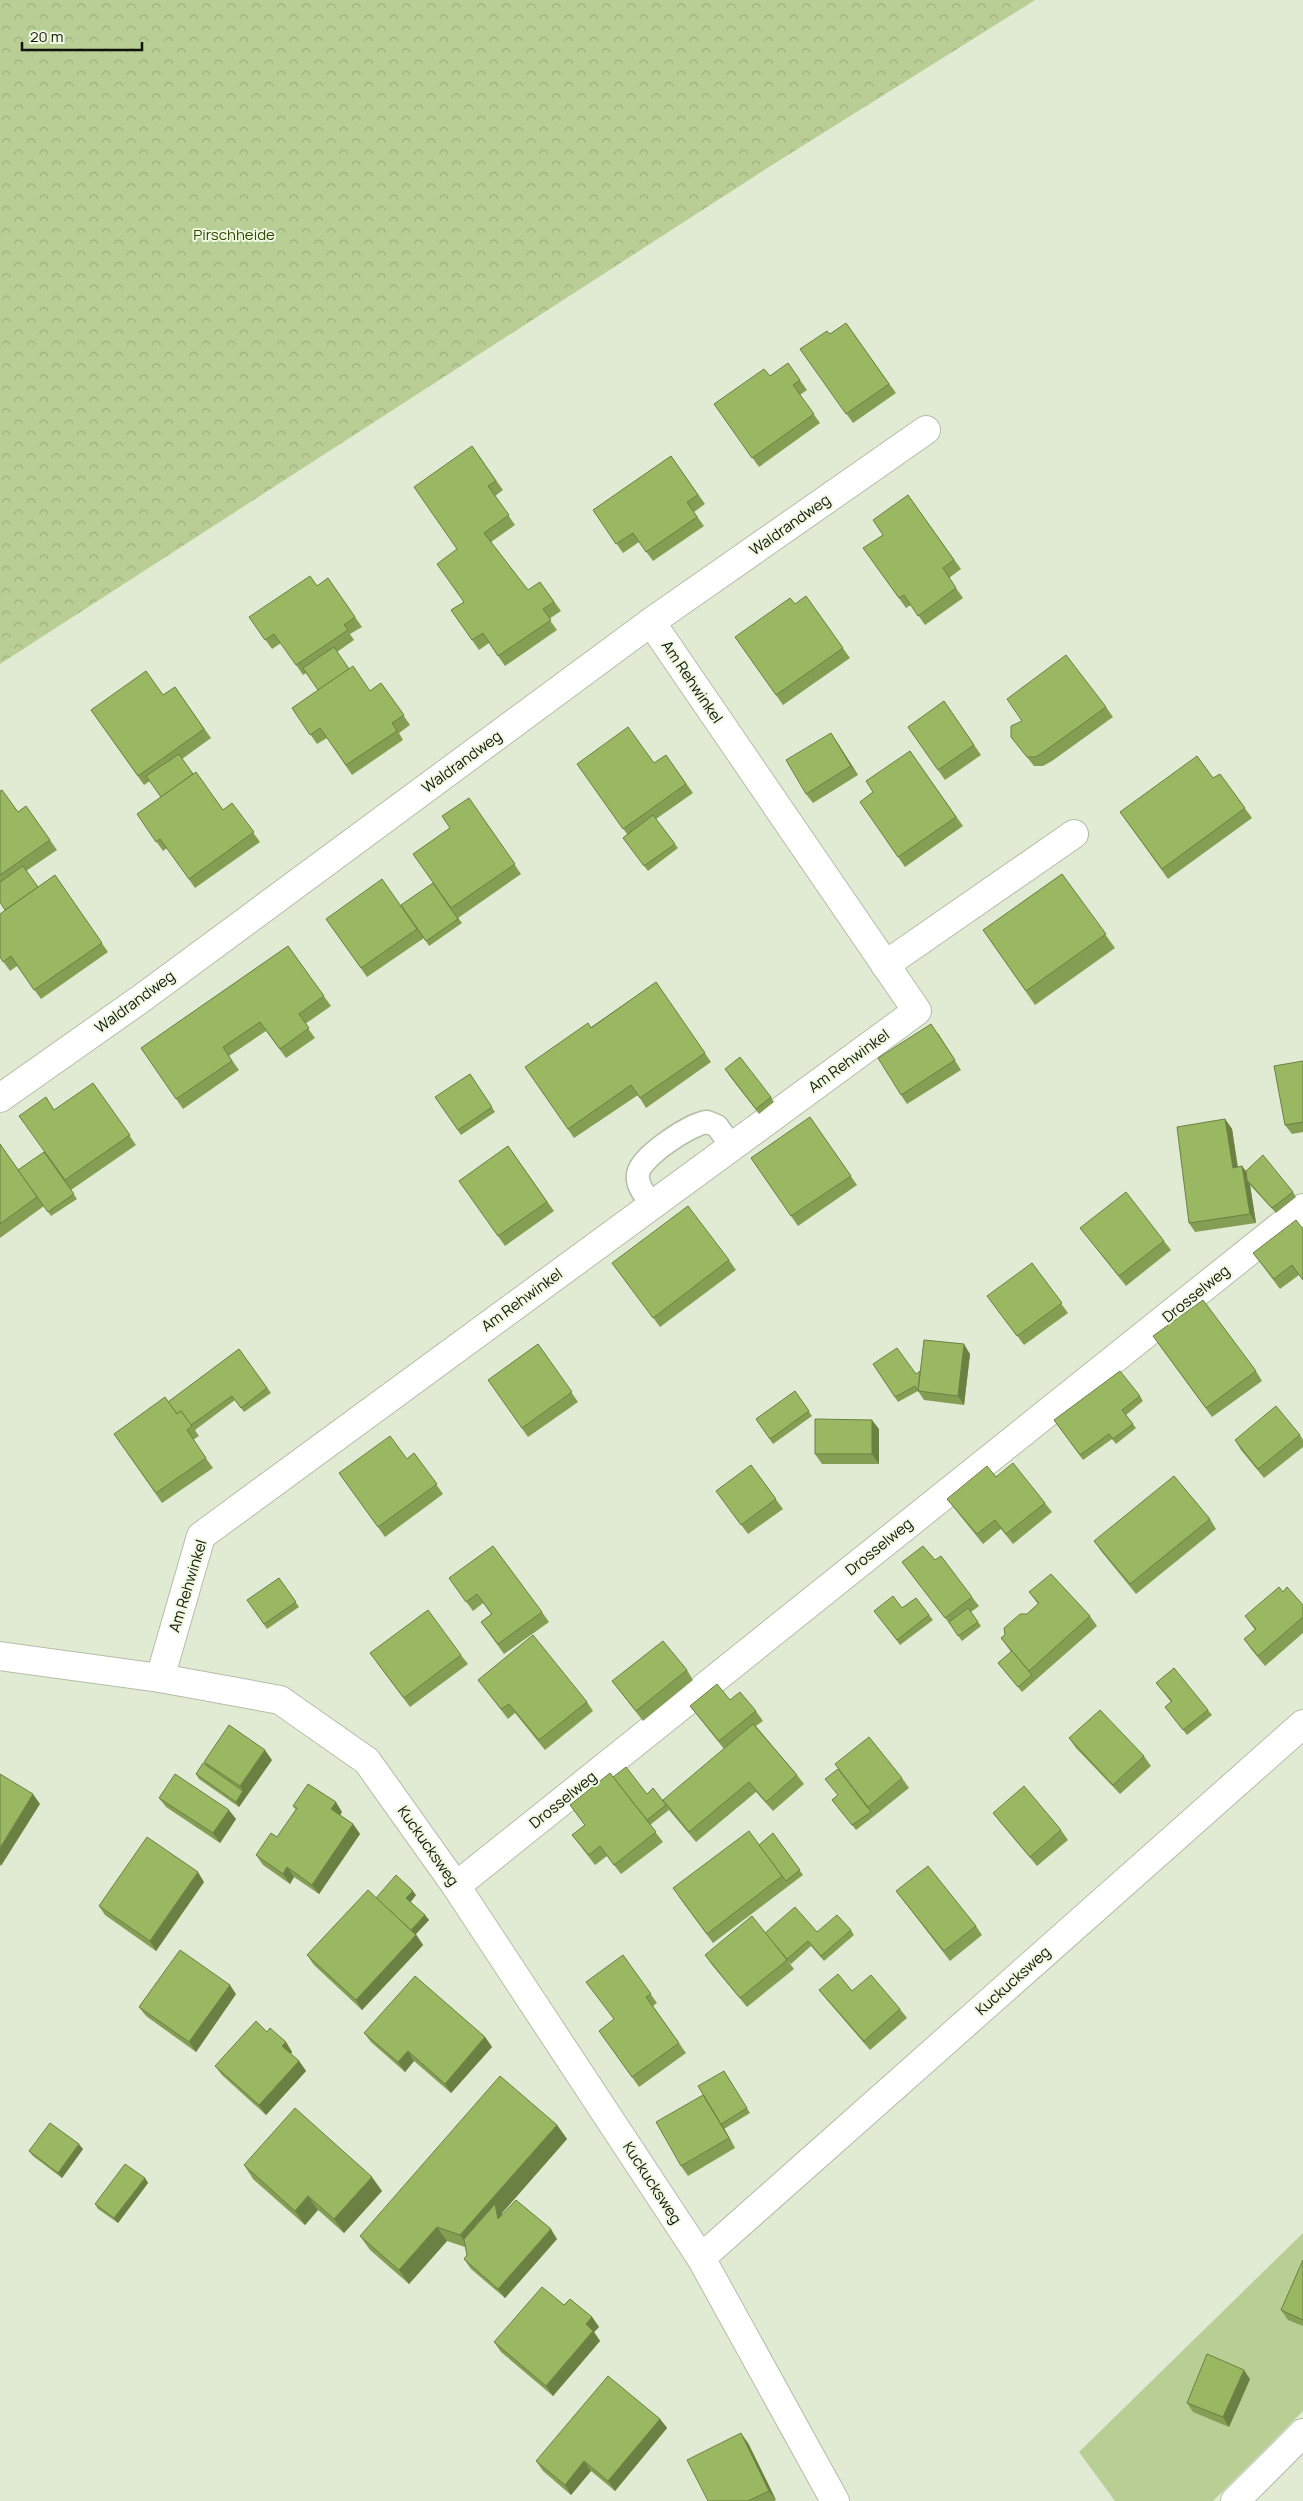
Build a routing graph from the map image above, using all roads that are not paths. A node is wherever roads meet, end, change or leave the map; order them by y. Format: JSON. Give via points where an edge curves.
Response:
{"nodes":[{"id":1,"x":926,"y":430,"type":"dead end"},
{"id":2,"x":651,"y":622,"type":"junction"},
{"id":3,"x":1074,"y":834,"type":"dead end"},
{"id":4,"x":885,"y":965,"type":"junction"},
{"id":5,"x":0,"y":1098,"type":"edge"},
{"id":6,"x":732,"y":1147,"type":"junction"},
{"id":7,"x":652,"y":1205,"type":"junction"},
{"id":8,"x":1303,"y":1208,"type":"edge"},
{"id":9,"x":0,"y":1656,"type":"edge"},
{"id":10,"x":160,"y":1678,"type":"junction"},
{"id":11,"x":1303,"y":1724,"type":"edge"},
{"id":12,"x":456,"y":1886,"type":"junction"},
{"id":13,"x":701,"y":2258,"type":"junction"},
{"id":14,"x":1303,"y":2433,"type":"edge"},
{"id":15,"x":836,"y":2501,"type":"edge"},
{"id":16,"x":1234,"y":2501,"type":"edge"}],
"edges":[{"from":1,"to":2,"type":"street","name":"Waldrandweg"},
{"from":2,"to":4,"type":"street","name":"Am Rehwinkel"},
{"from":2,"to":5,"type":"street","name":"Waldrandweg","via":[[142,998]]},
{"from":3,"to":4,"type":"street"},
{"from":4,"to":6,"type":"street","name":"Am Rehwinkel","via":[[917,1011]]},
{"from":6,"to":7,"type":"street","name":"Am Rehwinkel"},
{"from":6,"to":7,"type":"lane","via":[[717,1126],[707,1122],[695,1125],[649,1157],[639,1168],[638,1181]]},
{"from":7,"to":10,"type":"street","name":"Am Rehwinkel","via":[[201,1536]]},
{"from":8,"to":12,"type":"street","name":"Drosselweg"},
{"from":9,"to":10,"type":"street","name":"Kuckucksweg"},
{"from":10,"to":12,"type":"street","name":"Kuckucksweg","via":[[280,1700],[367,1761]]},
{"from":11,"to":13,"type":"street","name":"Kuckucksweg"},
{"from":12,"to":13,"type":"street","name":"Kuckucksweg"},
{"from":13,"to":15,"type":"street","name":"Kuckucksweg"},
{"from":14,"to":16,"type":"street"}]}
